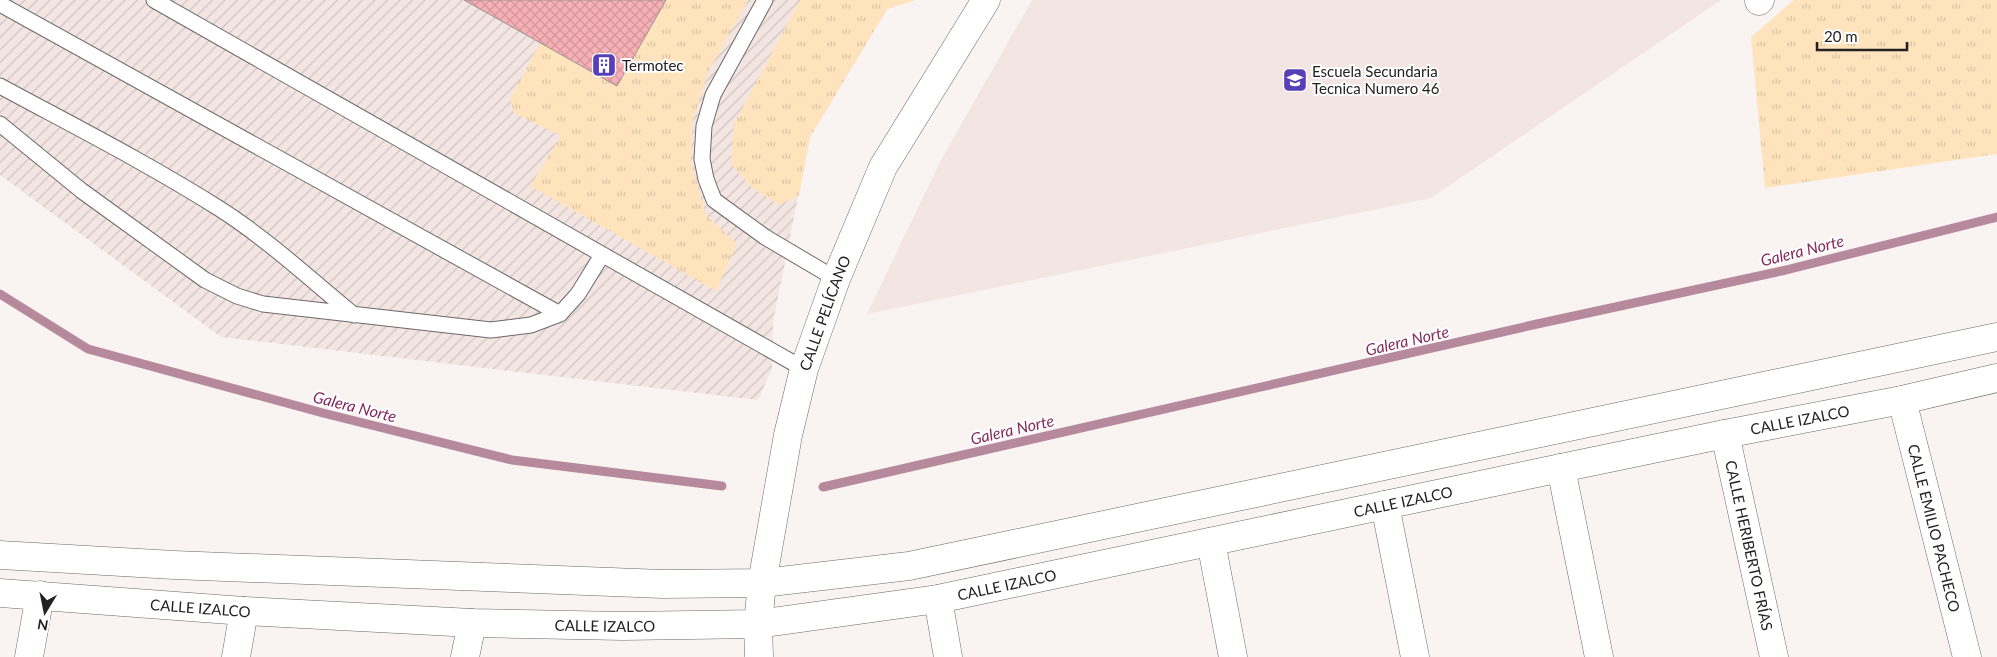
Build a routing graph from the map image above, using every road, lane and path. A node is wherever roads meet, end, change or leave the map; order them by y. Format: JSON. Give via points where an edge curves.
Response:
{"nodes":[{"id":1,"x":154,"y":0,"type":"edge"},
{"id":2,"x":765,"y":0,"type":"edge"},
{"id":3,"x":986,"y":0,"type":"edge"},
{"id":4,"x":0,"y":4,"type":"edge"},
{"id":5,"x":0,"y":86,"type":"edge"},
{"id":6,"x":0,"y":124,"type":"edge"},
{"id":7,"x":602,"y":255,"type":"junction"},
{"id":8,"x":836,"y":279,"type":"junction"},
{"id":9,"x":560,"y":314,"type":"junction"},
{"id":10,"x":354,"y":315,"type":"junction"},
{"id":11,"x":1997,"y":337,"type":"edge"},
{"id":12,"x":804,"y":369,"type":"junction"},
{"id":13,"x":1997,"y":378,"type":"edge"},
{"id":14,"x":1902,"y":400,"type":"junction"},
{"id":15,"x":1725,"y":434,"type":"junction"},
{"id":16,"x":1561,"y":468,"type":"junction"},
{"id":17,"x":1385,"y":505,"type":"junction"},
{"id":18,"x":1210,"y":542,"type":"junction"},
{"id":19,"x":0,"y":555,"type":"edge"},
{"id":20,"x":762,"y":583,"type":"junction"},
{"id":21,"x":0,"y":593,"type":"edge"},
{"id":22,"x":40,"y":595,"type":"junction"},
{"id":23,"x":938,"y":600,"type":"junction"},
{"id":24,"x":244,"y":611,"type":"junction"},
{"id":25,"x":472,"y":623,"type":"junction"},
{"id":26,"x":758,"y":624,"type":"junction"},
{"id":27,"x":29,"y":657,"type":"edge"},
{"id":28,"x":236,"y":657,"type":"edge"},
{"id":29,"x":465,"y":657,"type":"edge"},
{"id":30,"x":759,"y":657,"type":"edge"},
{"id":31,"x":948,"y":657,"type":"edge"},
{"id":32,"x":1234,"y":657,"type":"edge"},
{"id":33,"x":1415,"y":657,"type":"edge"},
{"id":34,"x":1599,"y":657,"type":"edge"},
{"id":35,"x":1774,"y":657,"type":"edge"},
{"id":36,"x":1968,"y":657,"type":"edge"}],
"edges":[{"from":1,"to":7,"type":"lane"},
{"from":2,"to":8,"type":"lane","via":[[713,95],[704,126],[702,159],[706,180],[714,200],[765,237]]},
{"from":3,"to":8,"type":"main road","name":"CALLE PELÍCANO","via":[[883,167]]},
{"from":4,"to":9,"type":"lane"},
{"from":5,"to":10,"type":"lane","via":[[220,209]]},
{"from":6,"to":10,"type":"lane","via":[[82,191],[205,280],[237,296],[263,304]]},
{"from":7,"to":9,"type":"lane","via":[[578,294]]},
{"from":7,"to":12,"type":"lane"},
{"from":8,"to":12,"type":"main road","name":"CALLE PELÍCANO"},
{"from":9,"to":10,"type":"lane","via":[[531,325],[491,330]]},
{"from":11,"to":20,"type":"main road","via":[[909,566]]},
{"from":12,"to":20,"type":"main road","name":"CALLE PELÍCANO","via":[[788,435]]},
{"from":13,"to":14,"type":"main road","name":"CALLE IZALCO"},
{"from":14,"to":15,"type":"main road","name":"CALLE IZALCO"},
{"from":14,"to":36,"type":"main road","name":"CALLE EMILIO PACHECO"},
{"from":15,"to":16,"type":"main road","name":"CALLE IZALCO"},
{"from":15,"to":35,"type":"main road","name":"CALLE HERIBERTO FRÍAS"},
{"from":16,"to":17,"type":"main road","name":"CALLE IZALCO"},
{"from":16,"to":34,"type":"main road"},
{"from":17,"to":18,"type":"main road","name":"CALLE IZALCO"},
{"from":17,"to":33,"type":"main road"},
{"from":18,"to":23,"type":"main road","name":"CALLE IZALCO"},
{"from":18,"to":32,"type":"main road"},
{"from":19,"to":20,"type":"main road","via":[[663,584]]},
{"from":20,"to":26,"type":"main road","name":"CALLE PELÍCANO"},
{"from":21,"to":22,"type":"main road","name":"CALLE IZALCO"},
{"from":22,"to":24,"type":"main road","name":"CALLE IZALCO"},
{"from":22,"to":27,"type":"main road"},
{"from":23,"to":26,"type":"main road","name":"CALLE IZALCO"},
{"from":23,"to":31,"type":"main road"},
{"from":24,"to":25,"type":"main road","name":"CALLE IZALCO"},
{"from":24,"to":28,"type":"main road"},
{"from":25,"to":26,"type":"main road","name":"CALLE IZALCO"},
{"from":25,"to":29,"type":"main road"},
{"from":26,"to":30,"type":"main road","name":"CALLE PELÍCANO"}]}
